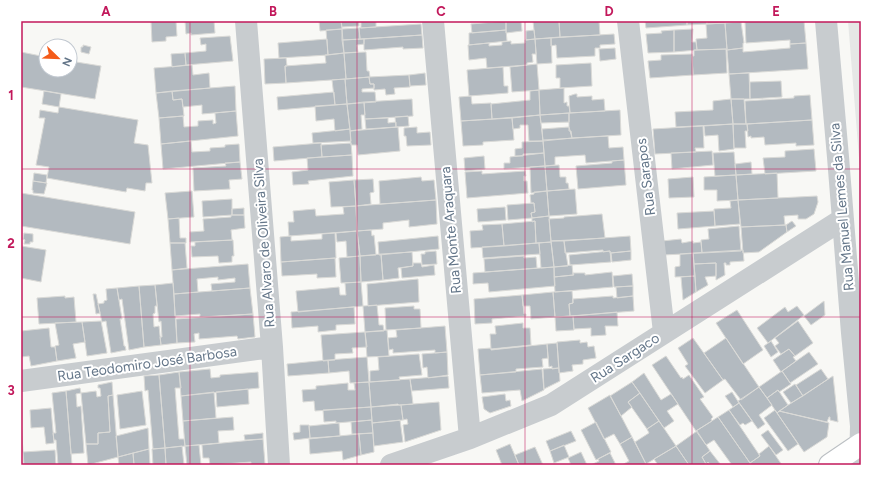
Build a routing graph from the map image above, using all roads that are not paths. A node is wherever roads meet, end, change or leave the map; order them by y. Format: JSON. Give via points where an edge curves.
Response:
{"nodes":[{"id":1,"x":246,"y":21,"type":"edge"},
{"id":2,"x":433,"y":21,"type":"edge"},
{"id":3,"x":628,"y":21,"type":"edge"},
{"id":4,"x":826,"y":21,"type":"edge"},
{"id":5,"x":843,"y":219,"type":"junction"},
{"id":6,"x":664,"y":332,"type":"junction"},
{"id":7,"x":272,"y":347,"type":"junction"},
{"id":8,"x":21,"y":381,"type":"edge"},
{"id":9,"x":470,"y":438,"type":"junction"},
{"id":10,"x":861,"y":444,"type":"edge"},
{"id":11,"x":279,"y":465,"type":"edge"},
{"id":12,"x":391,"y":465,"type":"edge"},
{"id":13,"x":830,"y":465,"type":"edge"},
{"id":14,"x":860,"y":465,"type":"edge"}],
"edges":[{"from":1,"to":7,"type":"street","name":"Rua Alvaro de Oliveira Silva"},
{"from":2,"to":9,"type":"street","name":"Rua Monte Araquara"},
{"from":3,"to":6,"type":"street","name":"Rua Sarapos"},
{"from":4,"to":5,"type":"street","name":"Rua Manuel Lemes da Silva"},
{"from":5,"to":6,"type":"street","name":"Rua Sargaco"},
{"from":5,"to":10,"type":"street","name":"Rua Manuel Lemes da Silva"},
{"from":6,"to":9,"type":"street","name":"Rua Sargaco","via":[[551,405]]},
{"from":7,"to":8,"type":"street","name":"Rua Teodomiro José Barbosa"},
{"from":7,"to":11,"type":"street","name":"Rua Alvaro de Oliveira Silva"},
{"from":9,"to":12,"type":"street","name":"Rua Sargaco"},
{"from":10,"to":13,"type":"main road"},
{"from":10,"to":14,"type":"street","name":"Rua Manuel Lemes da Silva"}]}
